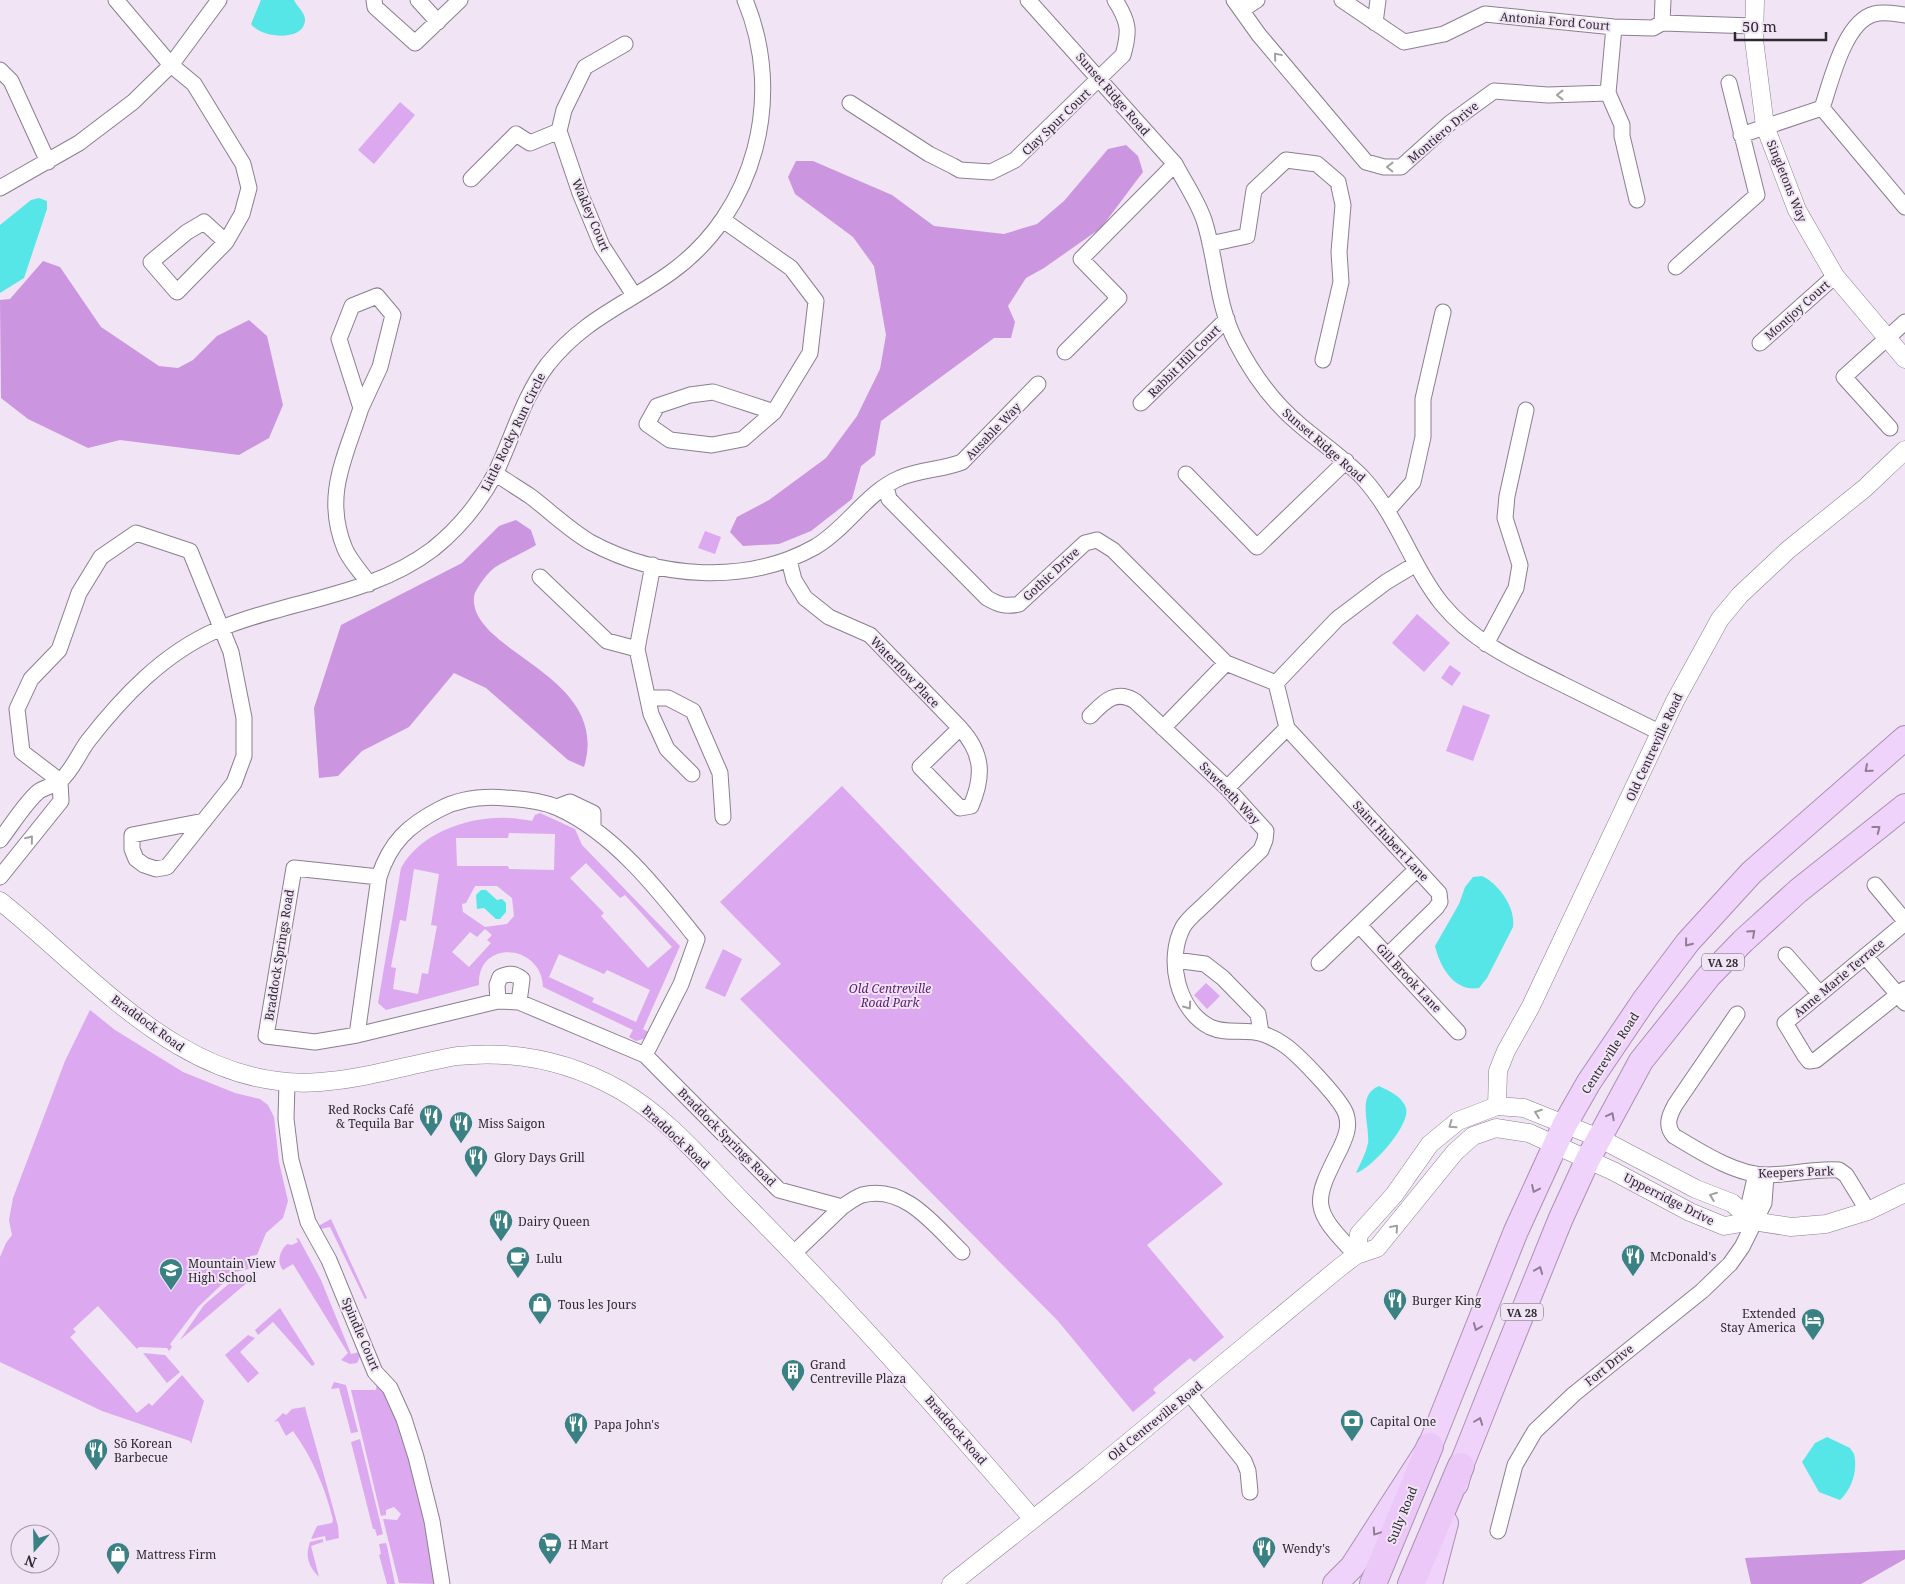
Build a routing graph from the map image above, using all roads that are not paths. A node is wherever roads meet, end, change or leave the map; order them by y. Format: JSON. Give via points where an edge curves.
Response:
{"nodes":[{"id":1,"x":116,"y":0,"type":"edge"},
{"id":2,"x":219,"y":0,"type":"edge"},
{"id":3,"x":374,"y":0,"type":"edge"},
{"id":4,"x":418,"y":0,"type":"edge"},
{"id":5,"x":460,"y":0,"type":"edge"},
{"id":6,"x":745,"y":0,"type":"edge"},
{"id":7,"x":1028,"y":0,"type":"edge"},
{"id":8,"x":1115,"y":0,"type":"edge"},
{"id":9,"x":1257,"y":0,"type":"edge"},
{"id":10,"x":1342,"y":0,"type":"edge"},
{"id":11,"x":1378,"y":0,"type":"edge"},
{"id":12,"x":1664,"y":0,"type":"edge"},
{"id":13,"x":1755,"y":0,"type":"edge"},
{"id":14,"x":1238,"y":5,"type":"edge"},
{"id":15,"x":1905,"y":15,"type":"edge"},
{"id":16,"x":438,"y":22,"type":"junction"},
{"id":17,"x":1662,"y":22,"type":"junction"},
{"id":18,"x":1375,"y":23,"type":"junction"},
{"id":19,"x":1754,"y":26,"type":"junction"},
{"id":20,"x":1614,"y":27,"type":"junction"},
{"id":21,"x":626,"y":44,"type":"dead end"},
{"id":22,"x":171,"y":65,"type":"junction"},
{"id":23,"x":0,"y":70,"type":"edge"},
{"id":24,"x":1101,"y":79,"type":"junction"},
{"id":25,"x":1729,"y":83,"type":"dead end"},
{"id":26,"x":1608,"y":93,"type":"junction"},
{"id":27,"x":850,"y":104,"type":"dead end"},
{"id":28,"x":1822,"y":108,"type":"junction"},
{"id":29,"x":1765,"y":126,"type":"junction"},
{"id":30,"x":559,"y":130,"type":"junction"},
{"id":31,"x":1741,"y":135,"type":"junction"},
{"id":32,"x":48,"y":162,"type":"junction"},
{"id":33,"x":1175,"y":164,"type":"junction"},
{"id":34,"x":471,"y":179,"type":"dead end"},
{"id":35,"x":0,"y":188,"type":"edge"},
{"id":36,"x":1637,"y":200,"type":"dead end"},
{"id":37,"x":1905,"y":207,"type":"edge"},
{"id":38,"x":723,"y":220,"type":"junction"},
{"id":39,"x":226,"y":242,"type":"junction"},
{"id":40,"x":1210,"y":244,"type":"junction"},
{"id":41,"x":1676,"y":266,"type":"dead end"},
{"id":42,"x":1835,"y":276,"type":"junction"},
{"id":43,"x":634,"y":295,"type":"junction"},
{"id":44,"x":1443,"y":312,"type":"dead end"},
{"id":45,"x":1227,"y":319,"type":"junction"},
{"id":46,"x":1905,"y":322,"type":"edge"},
{"id":47,"x":1886,"y":338,"type":"junction"},
{"id":48,"x":1760,"y":343,"type":"dead end"},
{"id":49,"x":1064,"y":352,"type":"dead end"},
{"id":50,"x":1905,"y":359,"type":"edge"},
{"id":51,"x":1323,"y":360,"type":"dead end"},
{"id":52,"x":1038,"y":384,"type":"dead end"},
{"id":53,"x":1141,"y":404,"type":"dead end"},
{"id":54,"x":361,"y":408,"type":"junction"},
{"id":55,"x":1526,"y":410,"type":"dead end"},
{"id":56,"x":774,"y":412,"type":"junction"},
{"id":57,"x":1890,"y":428,"type":"dead end"},
{"id":58,"x":1905,"y":450,"type":"edge"},
{"id":59,"x":1346,"y":461,"type":"junction"},
{"id":60,"x":495,"y":473,"type":"junction"},
{"id":61,"x":1186,"y":474,"type":"dead end"},
{"id":62,"x":886,"y":486,"type":"junction"},
{"id":63,"x":1388,"y":510,"type":"junction"},
{"id":64,"x":788,"y":560,"type":"junction"},
{"id":65,"x":1416,"y":564,"type":"junction"},
{"id":66,"x":653,"y":565,"type":"junction"},
{"id":67,"x":540,"y":577,"type":"dead end"},
{"id":68,"x":369,"y":584,"type":"junction"},
{"id":69,"x":222,"y":628,"type":"junction"},
{"id":70,"x":1486,"y":644,"type":"junction"},
{"id":71,"x":637,"y":649,"type":"junction"},
{"id":72,"x":1226,"y":663,"type":"junction"},
{"id":73,"x":1276,"y":683,"type":"junction"},
{"id":74,"x":648,"y":698,"type":"junction"},
{"id":75,"x":1090,"y":716,"type":"dead end"},
{"id":76,"x":960,"y":728,"type":"junction"},
{"id":77,"x":1163,"y":728,"type":"junction"},
{"id":78,"x":1287,"y":728,"type":"junction"},
{"id":79,"x":1661,"y":733,"type":"junction"},
{"id":80,"x":1905,"y":738,"type":"edge"},
{"id":81,"x":692,"y":774,"type":"dead end"},
{"id":82,"x":60,"y":781,"type":"junction"},
{"id":83,"x":1227,"y":788,"type":"junction"},
{"id":84,"x":1905,"y":806,"type":"edge"},
{"id":85,"x":723,"y":817,"type":"dead end"},
{"id":86,"x":204,"y":821,"type":"junction"},
{"id":87,"x":0,"y":840,"type":"edge"},
{"id":88,"x":1417,"y":869,"type":"junction"},
{"id":89,"x":0,"y":877,"type":"edge"},
{"id":90,"x":379,"y":877,"type":"junction"},
{"id":91,"x":1875,"y":884,"type":"dead end"},
{"id":92,"x":0,"y":901,"type":"edge"},
{"id":93,"x":1905,"y":922,"type":"edge"},
{"id":94,"x":1359,"y":925,"type":"junction"},
{"id":95,"x":1388,"y":955,"type":"junction"},
{"id":96,"x":1786,"y":955,"type":"dead end"},
{"id":97,"x":1865,"y":956,"type":"junction"},
{"id":98,"x":1174,"y":960,"type":"junction"},
{"id":99,"x":1319,"y":963,"type":"dead end"},
{"id":100,"x":1820,"y":994,"type":"junction"},
{"id":101,"x":1903,"y":996,"type":"edge"},
{"id":102,"x":498,"y":1001,"type":"junction"},
{"id":103,"x":520,"y":1002,"type":"junction"},
{"id":104,"x":1737,"y":1014,"type":"dead end"},
{"id":105,"x":1458,"y":1032,"type":"dead end"},
{"id":106,"x":1261,"y":1033,"type":"junction"},
{"id":107,"x":357,"y":1035,"type":"junction"},
{"id":108,"x":645,"y":1055,"type":"junction"},
{"id":109,"x":287,"y":1083,"type":"junction"},
{"id":110,"x":1497,"y":1106,"type":"junction"},
{"id":111,"x":1560,"y":1134,"type":"junction"},
{"id":112,"x":1599,"y":1138,"type":"junction"},
{"id":113,"x":1588,"y":1159,"type":"junction"},
{"id":114,"x":1761,"y":1175,"type":"junction"},
{"id":115,"x":1905,"y":1193,"type":"edge"},
{"id":116,"x":842,"y":1206,"type":"junction"},
{"id":117,"x":1868,"y":1211,"type":"junction"},
{"id":118,"x":1754,"y":1221,"type":"junction"},
{"id":119,"x":962,"y":1252,"type":"dead end"},
{"id":120,"x":794,"y":1253,"type":"junction"},
{"id":121,"x":1356,"y":1255,"type":"junction"},
{"id":122,"x":1189,"y":1393,"type":"junction"},
{"id":123,"x":1430,"y":1446,"type":"junction"},
{"id":124,"x":1461,"y":1466,"type":"junction"},
{"id":125,"x":1250,"y":1492,"type":"dead end"},
{"id":126,"x":1032,"y":1518,"type":"junction"},
{"id":127,"x":1498,"y":1530,"type":"dead end"},
{"id":128,"x":442,"y":1584,"type":"edge"},
{"id":129,"x":951,"y":1584,"type":"edge"},
{"id":130,"x":1335,"y":1584,"type":"edge"},
{"id":131,"x":1373,"y":1584,"type":"edge"},
{"id":132,"x":1411,"y":1584,"type":"edge"},
{"id":133,"x":1430,"y":1584,"type":"edge"}],
"edges":[{"from":1,"to":22,"type":"street"},
{"from":2,"to":22,"type":"street"},
{"from":3,"to":16,"type":"street","via":[[375,7],[415,43]]},
{"from":4,"to":16,"type":"street"},
{"from":5,"to":16,"type":"street"},
{"from":6,"to":38,"type":"street","name":"Little Rocky Run Circle","via":[[761,54],[763,110],[752,163]]},
{"from":7,"to":24,"type":"street","name":"Sunset Ridge Road"},
{"from":8,"to":24,"type":"street","name":"Clay Spur Court","via":[[1126,17],[1128,36],[1123,55]]},
{"from":9,"to":14,"type":"street"},
{"from":10,"to":18,"type":"street","name":"Antonia Ford Court"},
{"from":11,"to":18,"type":"street"},
{"from":12,"to":17,"type":"street"},
{"from":13,"to":19,"type":"street","name":"Singletons Way"},
{"from":26,"to":14,"type":"street","name":"Montiero Drive","one_way":true,"via":[[1548,95],[1494,91],[1450,123],[1401,167],[1384,167],[1366,162],[1259,35]]},
{"from":15,"to":28,"type":"street","via":[[1875,13],[1860,20],[1846,42]]},
{"from":17,"to":19,"type":"street","name":"Antonia Ford Court"},
{"from":17,"to":20,"type":"street","name":"Antonia Ford Court","via":[[1653,28]]},
{"from":18,"to":20,"type":"street","name":"Antonia Ford Court","via":[[1404,42],[1444,34],[1484,14]]},
{"from":19,"to":29,"type":"street","name":"Singletons Way","via":[[1755,61]]},
{"from":20,"to":26,"type":"street"},
{"from":21,"to":30,"type":"street","via":[[585,67],[564,110]]},
{"from":22,"to":32,"type":"street","via":[[106,124]]},
{"from":22,"to":39,"type":"street","via":[[194,84],[243,164],[249,188],[242,214]]},
{"from":23,"to":32,"type":"street","via":[[11,81]]},
{"from":24,"to":27,"type":"street","name":"Clay Spur Court","via":[[1015,160],[991,172],[960,170]]},
{"from":24,"to":33,"type":"street","name":"Sunset Ridge Road"},
{"from":25,"to":31,"type":"street"},
{"from":26,"to":36,"type":"street","via":[[1622,124]]},
{"from":28,"to":29,"type":"street"},
{"from":28,"to":37,"type":"street"},
{"from":29,"to":31,"type":"street"},
{"from":29,"to":42,"type":"street","name":"Singletons Way","via":[[1797,210]]},
{"from":30,"to":34,"type":"street","via":[[530,143],[516,134]]},
{"from":30,"to":43,"type":"street","name":"Wakley Court","via":[[602,246]]},
{"from":31,"to":41,"type":"street","via":[[1758,195]]},
{"from":32,"to":35,"type":"street"},
{"from":33,"to":40,"type":"street","name":"Sunset Ridge Road","via":[[1204,219]]},
{"from":33,"to":49,"type":"street","via":[[1081,259],[1119,298]]},
{"from":38,"to":43,"type":"street","name":"Little Rocky Run Circle","via":[[685,261]]},
{"from":38,"to":56,"type":"street","via":[[790,268],[816,302],[810,354]]},
{"from":39,"to":39,"type":"street","via":[[177,292],[151,262],[186,232],[204,222]]},
{"from":40,"to":45,"type":"street","name":"Sunset Ridge Road"},
{"from":40,"to":51,"type":"street","via":[[1247,236],[1254,190],[1286,160],[1318,164],[1338,182],[1344,205],[1339,252],[1341,282]]},
{"from":42,"to":47,"type":"street","name":"Singletons Way"},
{"from":42,"to":48,"type":"street","name":"Montjoy Court"},
{"from":43,"to":60,"type":"street","name":"Little Rocky Run Circle","via":[[576,334],[546,368],[523,407]]},
{"from":44,"to":63,"type":"street","via":[[1423,398],[1423,437],[1413,482]]},
{"from":45,"to":53,"type":"street","name":"Rabbit Hill Court"},
{"from":45,"to":59,"type":"street","name":"Sunset Ridge Road","via":[[1248,366],[1264,389],[1300,425]]},
{"from":46,"to":47,"type":"street"},
{"from":47,"to":50,"type":"street","name":"Singletons Way"},
{"from":47,"to":57,"type":"street","via":[[1844,377]]},
{"from":52,"to":62,"type":"street","name":"Ausable Way","via":[[962,462],[900,477]]},
{"from":54,"to":54,"type":"street","via":[[339,339],[352,306],[377,296],[393,315],[380,367]]},
{"from":54,"to":68,"type":"street","via":[[337,477],[335,509],[346,550]]},
{"from":55,"to":70,"type":"street","via":[[1505,518],[1520,565],[1516,588]]},
{"from":56,"to":56,"type":"street","via":[[742,439],[712,445],[670,440],[647,424],[657,406],[690,394],[713,392]]},
{"from":58,"to":79,"type":"street","name":"Old Centreville Road","via":[[1866,488],[1788,550],[1740,595],[1714,629]]},
{"from":59,"to":61,"type":"street","via":[[1256,547]]},
{"from":59,"to":63,"type":"street","name":"Sunset Ridge Road"},
{"from":60,"to":66,"type":"street","name":"Ausable Way","via":[[588,541],[628,560]]},
{"from":60,"to":68,"type":"street","name":"Little Rocky Run Circle","via":[[469,513],[436,546],[407,566]]},
{"from":62,"to":64,"type":"street","name":"Ausable Way","via":[[826,540]]},
{"from":62,"to":72,"type":"street","name":"Gothic Drive","via":[[889,499],[987,598],[998,604],[1007,607],[1019,604],[1085,543],[1097,540],[1113,550]]},
{"from":63,"to":65,"type":"street","name":"Sunset Ridge Road"},
{"from":64,"to":66,"type":"street","name":"Ausable Way","via":[[730,573],[685,572]]},
{"from":64,"to":76,"type":"street","name":"Waterflow Place","via":[[794,580],[805,598],[829,617],[870,634]]},
{"from":65,"to":70,"type":"street","name":"Sunset Ridge Road","via":[[1443,605]]},
{"from":65,"to":73,"type":"street","via":[[1337,619]]},
{"from":66,"to":71,"type":"street"},
{"from":67,"to":71,"type":"street","via":[[607,641]]},
{"from":68,"to":69,"type":"street","name":"Little Rocky Run Circle"},
{"from":69,"to":82,"type":"street","name":"Little Rocky Run Circle","via":[[187,646],[129,692]]},
{"from":69,"to":82,"type":"street","via":[[190,551],[136,533],[101,557],[79,593],[59,650],[31,679],[17,709],[22,752]]},
{"from":69,"to":86,"type":"street","via":[[231,652],[244,718],[244,756],[234,783]]},
{"from":70,"to":79,"type":"street","name":"Sunset Ridge Road"},
{"from":71,"to":74,"type":"street"},
{"from":72,"to":73,"type":"street","name":"Gothic Drive"},
{"from":72,"to":77,"type":"street"},
{"from":73,"to":78,"type":"street","name":"Saint Hubert Lane"},
{"from":74,"to":81,"type":"street","via":[[651,714],[667,749]]},
{"from":74,"to":85,"type":"street","via":[[668,698],[693,711],[720,773]]},
{"from":75,"to":77,"type":"street","name":"Sawteeth Way","via":[[1106,700],[1126,696]]},
{"from":76,"to":76,"type":"street","name":"Waterflow Place","via":[[920,767],[960,808],[971,806],[978,790],[980,772],[973,742]]},
{"from":77,"to":83,"type":"street","name":"Sawteeth Way"},
{"from":78,"to":83,"type":"street"},
{"from":78,"to":88,"type":"street","name":"Saint Hubert Lane"},
{"from":79,"to":110,"type":"street","name":"Old Centreville Road","via":[[1531,1006],[1506,1051],[1498,1071]]},
{"from":80,"to":111,"type":"highway","name":"Centreville Road","number":"VA 28","one_way":true,"via":[[1750,874],[1688,942],[1589,1082]]},
{"from":82,"to":87,"type":"street","name":"Little Rocky Run Circle","via":[[39,792]]},
{"from":89,"to":82,"type":"street","one_way":true,"via":[[61,801]]},
{"from":83,"to":98,"type":"street","name":"Sawteeth Way","via":[[1266,831],[1265,840],[1261,850],[1182,928]]},
{"from":112,"to":84,"type":"highway","number":"VA 28","one_way":true,"via":[[1641,1060],[1709,976],[1798,891]]},
{"from":86,"to":86,"type":"street","via":[[167,866],[156,869],[136,859],[132,835]]},
{"from":88,"to":94,"type":"street"},
{"from":88,"to":95,"type":"street","name":"Saint Hubert Lane","via":[[1439,893],[1440,902]]},
{"from":90,"to":107,"type":"street"},
{"from":90,"to":107,"type":"street","name":"Braddock Springs Road","via":[[294,868],[266,1036],[315,1042]]},
{"from":90,"to":108,"type":"street","via":[[394,843],[421,819],[449,804],[482,796],[520,799],[557,807],[594,828],[669,903],[698,939],[681,984]]},
{"from":91,"to":93,"type":"street"},
{"from":92,"to":109,"type":"street","name":"Braddock Road","via":[[125,1009],[167,1039],[224,1067]]},
{"from":93,"to":97,"type":"street","name":"Anne Marie Terrace"},
{"from":94,"to":95,"type":"street","name":"Gill Brook Lane"},
{"from":94,"to":99,"type":"street"},
{"from":95,"to":105,"type":"street","name":"Gill Brook Lane"},
{"from":96,"to":100,"type":"street"},
{"from":97,"to":100,"type":"street","name":"Anne Marie Terrace"},
{"from":97,"to":101,"type":"street"},
{"from":98,"to":106,"type":"street","via":[[1205,964],[1223,978],[1258,1014]]},
{"from":98,"to":106,"type":"street","name":"Sawteeth Way","one_way":true,"via":[[1177,983],[1185,1003],[1196,1017],[1211,1027],[1231,1032]]},
{"from":100,"to":101,"type":"street","name":"Anne Marie Terrace","via":[[1785,1023],[1810,1061],[1822,1056]]},
{"from":102,"to":103,"type":"street","name":"Braddock Springs Road"},
{"from":102,"to":103,"type":"street","via":[[500,977],[516,974],[522,979]]},
{"from":102,"to":107,"type":"street","name":"Braddock Springs Road"},
{"from":103,"to":108,"type":"street","name":"Braddock Springs Road"},
{"from":104,"to":114,"type":"street","name":"Keepers Park","via":[[1675,1105],[1669,1125],[1674,1136],[1708,1156]]},
{"from":106,"to":121,"type":"street","name":"Sawteeth Way","via":[[1283,1044],[1335,1096],[1346,1114],[1347,1133],[1320,1191],[1321,1209],[1330,1227]]},
{"from":108,"to":116,"type":"street","name":"Braddock Springs Road","via":[[779,1190]]},
{"from":109,"to":120,"type":"street","name":"Braddock Road","via":[[350,1078],[480,1054],[517,1055],[562,1064],[620,1090],[648,1109]]},
{"from":109,"to":128,"type":"street","name":"Spindle Court","via":[[286,1120],[291,1160],[308,1222],[329,1260],[375,1372],[390,1388],[404,1419],[432,1521]]},
{"from":111,"to":110,"type":"street","name":"Old Centreville Road","one_way":true,"via":[[1524,1108]]},
{"from":110,"to":121,"type":"street","name":"Old Centreville Road","one_way":true,"via":[[1458,1121],[1430,1144],[1394,1195],[1358,1234]]},
{"from":111,"to":112,"type":"street","name":"Old Centreville Road"},
{"from":111,"to":113,"type":"street","name":"Old Centreville Road"},
{"from":121,"to":111,"type":"street","name":"Old Centreville Road","one_way":true,"via":[[1377,1248],[1455,1152],[1473,1136],[1496,1128]]},
{"from":111,"to":123,"type":"highway","name":"Centreville Road","number":"VA 28","one_way":true,"via":[[1516,1232]]},
{"from":112,"to":113,"type":"highway","number":"VA 28"},
{"from":118,"to":112,"type":"street","name":"Upperridge Drive","one_way":true,"via":[[1732,1203],[1696,1189]]},
{"from":113,"to":118,"type":"street","name":"Upperridge Drive","via":[[1724,1226]]},
{"from":124,"to":113,"type":"highway","number":"VA 28","one_way":true,"via":[[1541,1266]]},
{"from":114,"to":117,"type":"street","name":"Keepers Park","via":[[1839,1170],[1846,1175]]},
{"from":114,"to":118,"type":"street","via":[[1750,1200]]},
{"from":115,"to":117,"type":"street","name":"Upperridge Drive"},
{"from":116,"to":119,"type":"street","via":[[862,1195],[887,1194],[911,1204]]},
{"from":116,"to":120,"type":"street"},
{"from":117,"to":118,"type":"street","name":"Upperridge Drive","via":[[1826,1224],[1800,1227]]},
{"from":118,"to":127,"type":"street","name":"Fort Drive","via":[[1730,1264],[1702,1291],[1574,1394],[1535,1431],[1515,1465]]},
{"from":120,"to":126,"type":"street","name":"Braddock Road","via":[[904,1370]]},
{"from":121,"to":122,"type":"street","name":"Old Centreville Road"},
{"from":122,"to":125,"type":"street","via":[[1244,1461]]},
{"from":122,"to":126,"type":"street","name":"Old Centreville Road"},
{"from":123,"to":130,"type":"highway","name":"Centreville Road","one_way":true,"via":[[1352,1567]]},
{"from":123,"to":131,"type":"highway","name":"Sully Road","number":"VA 28"},
{"from":124,"to":132,"type":"highway","number":"VA 28"},
{"from":124,"to":133,"type":"highway"},
{"from":126,"to":129,"type":"street","name":"Old Centreville Road"}]}
